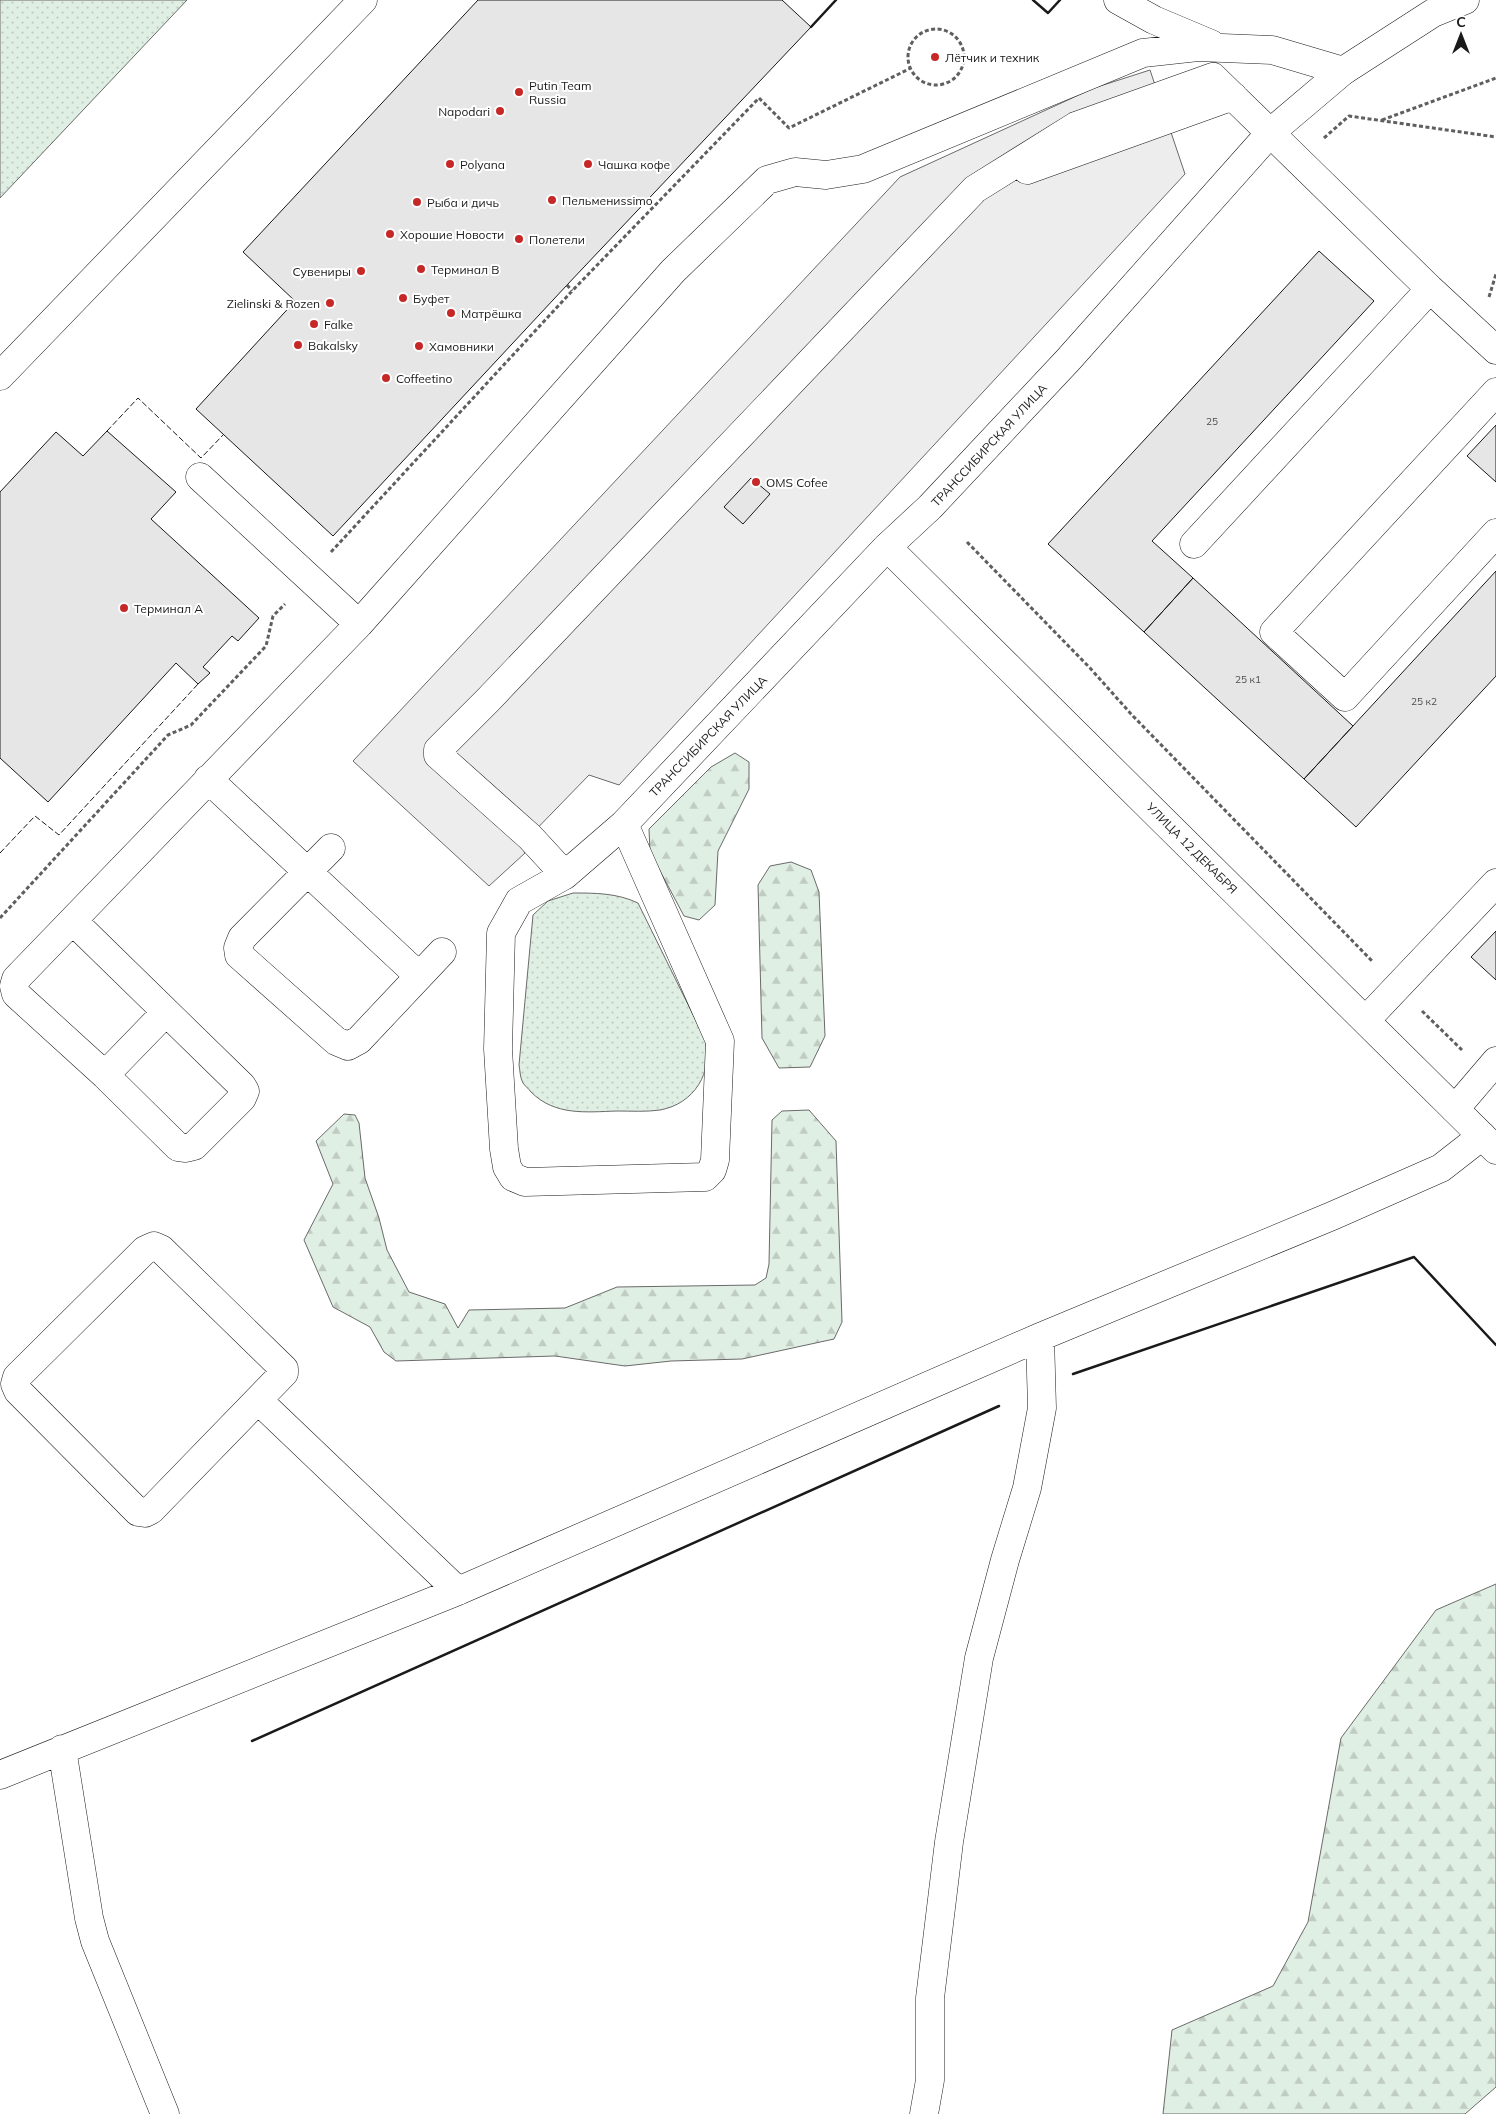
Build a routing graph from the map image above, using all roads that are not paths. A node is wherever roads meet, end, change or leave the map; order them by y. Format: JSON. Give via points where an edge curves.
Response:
{"nodes":[{"id":1,"x":363,"y":0,"type":"edge"},
{"id":2,"x":1118,"y":0,"type":"edge"},
{"id":3,"x":1465,"y":0,"type":"edge"},
{"id":4,"x":1217,"y":47,"type":"junction"},
{"id":5,"x":1343,"y":71,"type":"junction"},
{"id":6,"x":1271,"y":132,"type":"junction"},
{"id":7,"x":1430,"y":289,"type":"junction"},
{"id":8,"x":1496,"y":350,"type":"edge"},
{"id":9,"x":4,"y":363,"type":"edge"},
{"id":10,"x":1496,"y":392,"type":"edge"},
{"id":11,"x":200,"y":477,"type":"dead end"},
{"id":12,"x":1496,"y":533,"type":"edge"},
{"id":13,"x":1194,"y":544,"type":"dead end"},
{"id":14,"x":887,"y":547,"type":"junction"},
{"id":15,"x":358,"y":624,"type":"junction"},
{"id":16,"x":208,"y":779,"type":"junction"},
{"id":17,"x":624,"y":824,"type":"junction"},
{"id":18,"x":331,"y":848,"type":"dead end"},
{"id":19,"x":306,"y":873,"type":"junction"},
{"id":20,"x":565,"y":875,"type":"junction"},
{"id":21,"x":1496,"y":883,"type":"edge"},
{"id":22,"x":73,"y":921,"type":"junction"},
{"id":23,"x":442,"y":952,"type":"dead end"},
{"id":24,"x":419,"y":976,"type":"junction"},
{"id":25,"x":166,"y":1012,"type":"junction"},
{"id":26,"x":1366,"y":1020,"type":"junction"},
{"id":27,"x":1491,"y":1067,"type":"edge"},
{"id":28,"x":105,"y":1074,"type":"junction"},
{"id":29,"x":1455,"y":1109,"type":"junction"},
{"id":30,"x":1489,"y":1143,"type":"edge"},
{"id":31,"x":1040,"y":1337,"type":"junction"},
{"id":32,"x":258,"y":1400,"type":"junction"},
{"id":33,"x":458,"y":1591,"type":"junction"},
{"id":34,"x":62,"y":1749,"type":"junction"},
{"id":35,"x":0,"y":1775,"type":"edge"},
{"id":36,"x":166,"y":2114,"type":"edge"},
{"id":37,"x":924,"y":2114,"type":"edge"}],
"edges":[{"from":1,"to":9,"type":"street"},
{"from":2,"to":4,"type":"street","via":[[1154,20]]},
{"from":3,"to":5,"type":"street","name":"ТРАНССИБИРСКАЯ УЛИЦА","via":[[1433,13]]},
{"from":4,"to":5,"type":"street","via":[[1272,50]]},
{"from":4,"to":15,"type":"street","via":[[1143,53],[863,169],[826,175],[795,172],[768,180],[673,271]]},
{"from":5,"to":6,"type":"street","name":"ТРАНССИБИРСКАЯ УЛИЦА"},
{"from":6,"to":7,"type":"street"},
{"from":6,"to":14,"type":"street","name":"ТРАНССИБИРСКАЯ УЛИЦА","via":[[1068,360],[930,507]]},
{"from":6,"to":20,"type":"street","via":[[1233,96],[975,189],[438,750],[438,755],[530,837]]},
{"from":7,"to":8,"type":"street"},
{"from":7,"to":13,"type":"street"},
{"from":10,"to":12,"type":"street","via":[[1274,632],[1345,697]]},
{"from":11,"to":15,"type":"street"},
{"from":14,"to":17,"type":"street","name":"ТРАНССИБИРСКАЯ УЛИЦА"},
{"from":14,"to":26,"type":"street","name":"УЛИЦА 12 ДЕКАБРЯ"},
{"from":15,"to":16,"type":"street"},
{"from":16,"to":19,"type":"street"},
{"from":16,"to":22,"type":"street"},
{"from":17,"to":20,"type":"street","name":"ТРАНССИБИРСКАЯ УЛИЦА"},
{"from":17,"to":20,"type":"street","name":"ТРАНССИБИРСКАЯ УЛИЦА","via":[[720,1041],[715,1160],[705,1177],[525,1182],[513,1177],[507,1167],[498,1050],[501,934],[519,902]]},
{"from":18,"to":19,"type":"street"},
{"from":19,"to":24,"type":"street"},
{"from":19,"to":24,"type":"street","via":[[242,938],[238,948],[240,955],[336,1041],[348,1046],[359,1040]]},
{"from":21,"to":26,"type":"street"},
{"from":22,"to":25,"type":"street"},
{"from":22,"to":28,"type":"street","via":[[16,979],[14,986],[16,994]]},
{"from":23,"to":24,"type":"street"},
{"from":25,"to":28,"type":"street"},
{"from":25,"to":28,"type":"street","via":[[242,1086],[245,1092],[242,1098],[194,1146],[178,1147]]},
{"from":26,"to":29,"type":"street","name":"УЛИЦА 12 ДЕКАБРЯ"},
{"from":27,"to":29,"type":"street"},
{"from":29,"to":30,"type":"street","name":"УЛИЦА 12 ДЕКАБРЯ"},
{"from":30,"to":31,"type":"street","via":[[1332,1216]]},
{"from":31,"to":33,"type":"street"},
{"from":31,"to":37,"type":"street","via":[[1042,1408],[1027,1488],[979,1658],[949,1842],[930,1998],[930,2080]]},
{"from":32,"to":32,"type":"street","via":[[284,1373],[284,1369],[162,1249],[154,1246],[145,1250],[15,1384],[18,1391],[138,1512],[145,1513]]},
{"from":32,"to":33,"type":"street"},
{"from":33,"to":34,"type":"street"},
{"from":34,"to":35,"type":"street"},
{"from":34,"to":36,"type":"street","via":[[89,1918]]}]}
